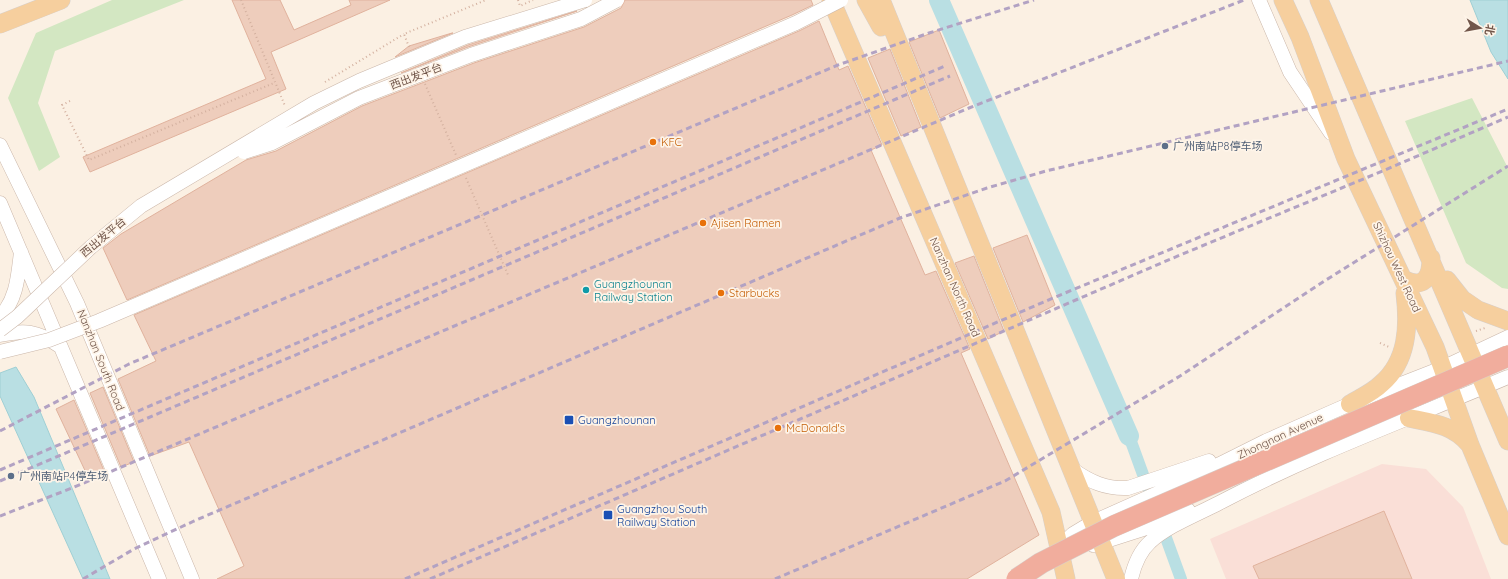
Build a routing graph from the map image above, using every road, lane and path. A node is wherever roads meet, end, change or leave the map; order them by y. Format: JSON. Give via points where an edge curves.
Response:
{"nodes":[{"id":1,"x":35,"y":0,"type":"edge"},
{"id":2,"x":61,"y":0,"type":"edge"},
{"id":3,"x":241,"y":0,"type":"edge"},
{"id":4,"x":486,"y":0,"type":"edge"},
{"id":5,"x":518,"y":0,"type":"edge"},
{"id":6,"x":533,"y":0,"type":"edge"},
{"id":7,"x":585,"y":0,"type":"edge"},
{"id":8,"x":617,"y":0,"type":"edge"},
{"id":9,"x":831,"y":0,"type":"edge"},
{"id":10,"x":841,"y":0,"type":"edge"},
{"id":11,"x":866,"y":0,"type":"edge"},
{"id":12,"x":882,"y":0,"type":"edge"},
{"id":13,"x":1260,"y":0,"type":"edge"},
{"id":14,"x":1283,"y":0,"type":"edge"},
{"id":15,"x":1319,"y":0,"type":"edge"},
{"id":16,"x":5,"y":22,"type":"edge"},
{"id":17,"x":404,"y":34,"type":"junction"},
{"id":18,"x":409,"y":46,"type":"dead end"},
{"id":19,"x":274,"y":83,"type":"junction"},
{"id":20,"x":325,"y":83,"type":"dead end"},
{"id":21,"x":70,"y":101,"type":"dead end"},
{"id":22,"x":292,"y":103,"type":"dead end"},
{"id":23,"x":924,"y":105,"type":"junction"},
{"id":24,"x":0,"y":146,"type":"edge"},
{"id":25,"x":1346,"y":159,"type":"junction"},
{"id":26,"x":218,"y":161,"type":"junction"},
{"id":27,"x":0,"y":203,"type":"edge"},
{"id":28,"x":21,"y":252,"type":"junction"},
{"id":29,"x":1431,"y":258,"type":"junction"},
{"id":30,"x":1403,"y":279,"type":"junction"},
{"id":31,"x":0,"y":317,"type":"edge"},
{"id":32,"x":1508,"y":320,"type":"edge"},
{"id":33,"x":0,"y":330,"type":"edge"},
{"id":34,"x":0,"y":335,"type":"edge"},
{"id":35,"x":1508,"y":337,"type":"edge"},
{"id":36,"x":62,"y":348,"type":"junction"},
{"id":37,"x":0,"y":352,"type":"edge"},
{"id":38,"x":1471,"y":355,"type":"junction"},
{"id":39,"x":1508,"y":356,"type":"edge"},
{"id":40,"x":1442,"y":368,"type":"junction"},
{"id":41,"x":1508,"y":377,"type":"edge"},
{"id":42,"x":1485,"y":387,"type":"junction"},
{"id":43,"x":1454,"y":400,"type":"junction"},
{"id":44,"x":1350,"y":404,"type":"junction"},
{"id":45,"x":1410,"y":418,"type":"junction"},
{"id":46,"x":1266,"y":441,"type":"junction"},
{"id":47,"x":1508,"y":441,"type":"edge"},
{"id":48,"x":1470,"y":445,"type":"junction"},
{"id":49,"x":1072,"y":469,"type":"junction"},
{"id":50,"x":1196,"y":476,"type":"junction"},
{"id":51,"x":1173,"y":480,"type":"junction"},
{"id":52,"x":1263,"y":480,"type":"junction"},
{"id":53,"x":1206,"y":503,"type":"junction"},
{"id":54,"x":1183,"y":517,"type":"junction"},
{"id":55,"x":1093,"y":522,"type":"junction"},
{"id":56,"x":1508,"y":536,"type":"edge"},
{"id":57,"x":1101,"y":543,"type":"junction"},
{"id":58,"x":1059,"y":547,"type":"junction"},
{"id":59,"x":159,"y":579,"type":"edge"},
{"id":60,"x":192,"y":579,"type":"edge"},
{"id":61,"x":1017,"y":579,"type":"edge"},
{"id":62,"x":1066,"y":579,"type":"edge"},
{"id":63,"x":1116,"y":579,"type":"edge"},
{"id":64,"x":1131,"y":579,"type":"edge"}],
"edges":[{"from":1,"to":16,"type":"main road"},
{"from":2,"to":16,"type":"main road"},
{"from":3,"to":19,"type":"path"},
{"from":4,"to":17,"type":"path"},
{"from":5,"to":6,"type":"path","via":[[520,6]]},
{"from":7,"to":26,"type":"street","name":"西出发平台","bridge":true,"via":[[465,37],[359,81],[314,103]]},
{"from":8,"to":26,"type":"street","name":"西出发平台","bridge":true,"via":[[581,19],[471,55],[359,98],[272,143]]},
{"from":9,"to":58,"type":"main road","name":"Nanzhan North Road","via":[[1034,470],[1051,512]]},
{"from":10,"to":37,"type":"street","bridge":true,"via":[[796,23],[99,321],[49,340]]},
{"from":11,"to":23,"type":"main road"},
{"from":12,"to":23,"type":"main road"},
{"from":13,"to":25,"type":"street","via":[[1290,72]]},
{"from":14,"to":25,"type":"main road","name":"Shizhou West Road","via":[[1300,37]]},
{"from":15,"to":29,"type":"main road"},
{"from":17,"to":18,"type":"path"},
{"from":17,"to":20,"type":"path"},
{"from":19,"to":21,"type":"path","via":[[89,160],[62,105]]},
{"from":19,"to":22,"type":"path","via":[[285,107]]},
{"from":23,"to":49,"type":"main road"},
{"from":24,"to":60,"type":"street","name":"Nanzhan South Road","via":[[77,303]]},
{"from":25,"to":30,"type":"main road","name":"Shizhou West Road"},
{"from":26,"to":33,"type":"street","name":"西出发平台","bridge":true,"via":[[169,189],[114,227]]},
{"from":27,"to":28,"type":"street"},
{"from":28,"to":31,"type":"street","via":[[18,281],[12,301]]},
{"from":28,"to":36,"type":"street"},
{"from":29,"to":30,"type":"main road","via":[[1431,269],[1421,283],[1412,284]]},
{"from":29,"to":32,"type":"main road","via":[[1462,299],[1478,310]]},
{"from":29,"to":38,"type":"main road"},
{"from":30,"to":40,"type":"main road","name":"Shizhou West Road"},
{"from":30,"to":44,"type":"main road","via":[[1407,312],[1403,353],[1392,373],[1381,385]]},
{"from":34,"to":36,"type":"street","via":[[34,333],[43,335]]},
{"from":35,"to":38,"type":"street","name":"Zhongnan Avenue"},
{"from":36,"to":59,"type":"street"},
{"from":38,"to":40,"type":"street","name":"Zhongnan Avenue"},
{"from":38,"to":42,"type":"main road"},
{"from":39,"to":61,"type":"highway","bridge":true,"via":[[1114,526],[1042,563]]},
{"from":40,"to":43,"type":"main road","name":"Shizhou West Road"},
{"from":40,"to":44,"type":"street","name":"Zhongnan Avenue"},
{"from":41,"to":42,"type":"street"},
{"from":42,"to":43,"type":"street"},
{"from":42,"to":47,"type":"main road"},
{"from":43,"to":45,"type":"street"},
{"from":43,"to":48,"type":"main road","name":"Shizhou West Road"},
{"from":44,"to":46,"type":"street","name":"Zhongnan Avenue"},
{"from":45,"to":48,"type":"main road","via":[[1436,423],[1460,434]]},
{"from":45,"to":52,"type":"street"},
{"from":46,"to":50,"type":"street","name":"Zhongnan Avenue"},
{"from":46,"to":51,"type":"street"},
{"from":48,"to":56,"type":"main road","name":"Shizhou West Road"},
{"from":49,"to":51,"type":"street","via":[[1086,479],[1116,489]]},
{"from":49,"to":55,"type":"main road"},
{"from":50,"to":51,"type":"street","name":"Zhongnan Avenue"},
{"from":50,"to":53,"type":"street"},
{"from":51,"to":55,"type":"street","name":"Zhongnan Avenue","via":[[1132,504]]},
{"from":52,"to":53,"type":"street"},
{"from":52,"to":54,"type":"street"},
{"from":53,"to":54,"type":"street"},
{"from":54,"to":57,"type":"street"},
{"from":54,"to":64,"type":"street","via":[[1143,550],[1134,566]]},
{"from":55,"to":57,"type":"main road"},
{"from":55,"to":58,"type":"street","name":"Zhongnan Avenue","via":[[1073,534]]},
{"from":57,"to":58,"type":"street"},
{"from":57,"to":63,"type":"main road"},
{"from":58,"to":62,"type":"main road","name":"Nanzhan North Road"}]}
